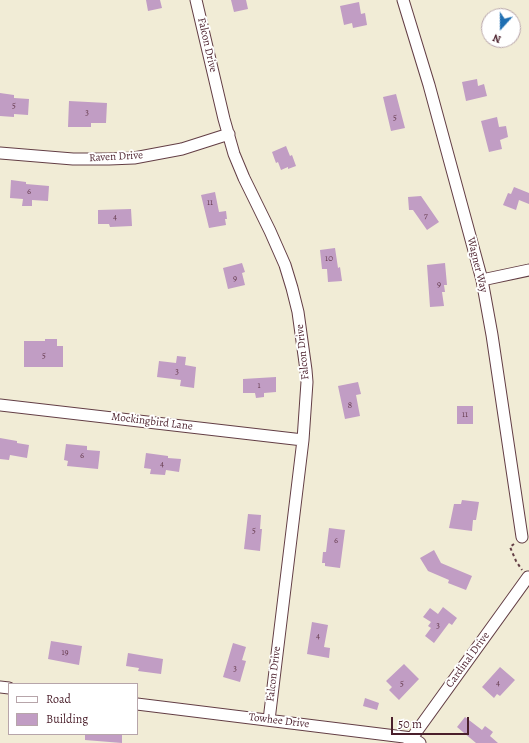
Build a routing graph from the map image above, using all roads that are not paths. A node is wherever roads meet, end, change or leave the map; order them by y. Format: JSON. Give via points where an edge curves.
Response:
{"nodes":[{"id":1,"x":196,"y":0,"type":"edge"},
{"id":2,"x":403,"y":0,"type":"edge"},
{"id":3,"x":229,"y":134,"type":"junction"},
{"id":4,"x":0,"y":153,"type":"edge"},
{"id":5,"x":529,"y":270,"type":"edge"},
{"id":6,"x":482,"y":280,"type":"junction"},
{"id":7,"x":0,"y":405,"type":"edge"},
{"id":8,"x":303,"y":440,"type":"junction"},
{"id":9,"x":522,"y":537,"type":"road end"},
{"id":10,"x":528,"y":577,"type":"edge"},
{"id":11,"x":138,"y":704,"type":"edge"},
{"id":12,"x":269,"y":720,"type":"junction"},
{"id":13,"x":414,"y":741,"type":"edge"}],
"edges":[{"from":1,"to":3,"type":"street","name":"Falcon Drive"},
{"from":2,"to":6,"type":"street","name":"Wagner Way"},
{"from":3,"to":4,"type":"street","name":"Raven Drive","via":[[182,149],[134,158],[73,159]]},
{"from":3,"to":8,"type":"street","name":"Falcon Drive","via":[[241,172],[285,265],[298,312],[307,382]]},
{"from":5,"to":6,"type":"street"},
{"from":6,"to":9,"type":"street","name":"Wagner Way"},
{"from":7,"to":8,"type":"street","name":"Mockingbird Lane"},
{"from":8,"to":12,"type":"street","name":"Falcon Drive"},
{"from":10,"to":13,"type":"street","name":"Cardinal Drive"},
{"from":11,"to":12,"type":"street","name":"Towhee Drive"},
{"from":12,"to":13,"type":"street","name":"Towhee Drive"}]}
